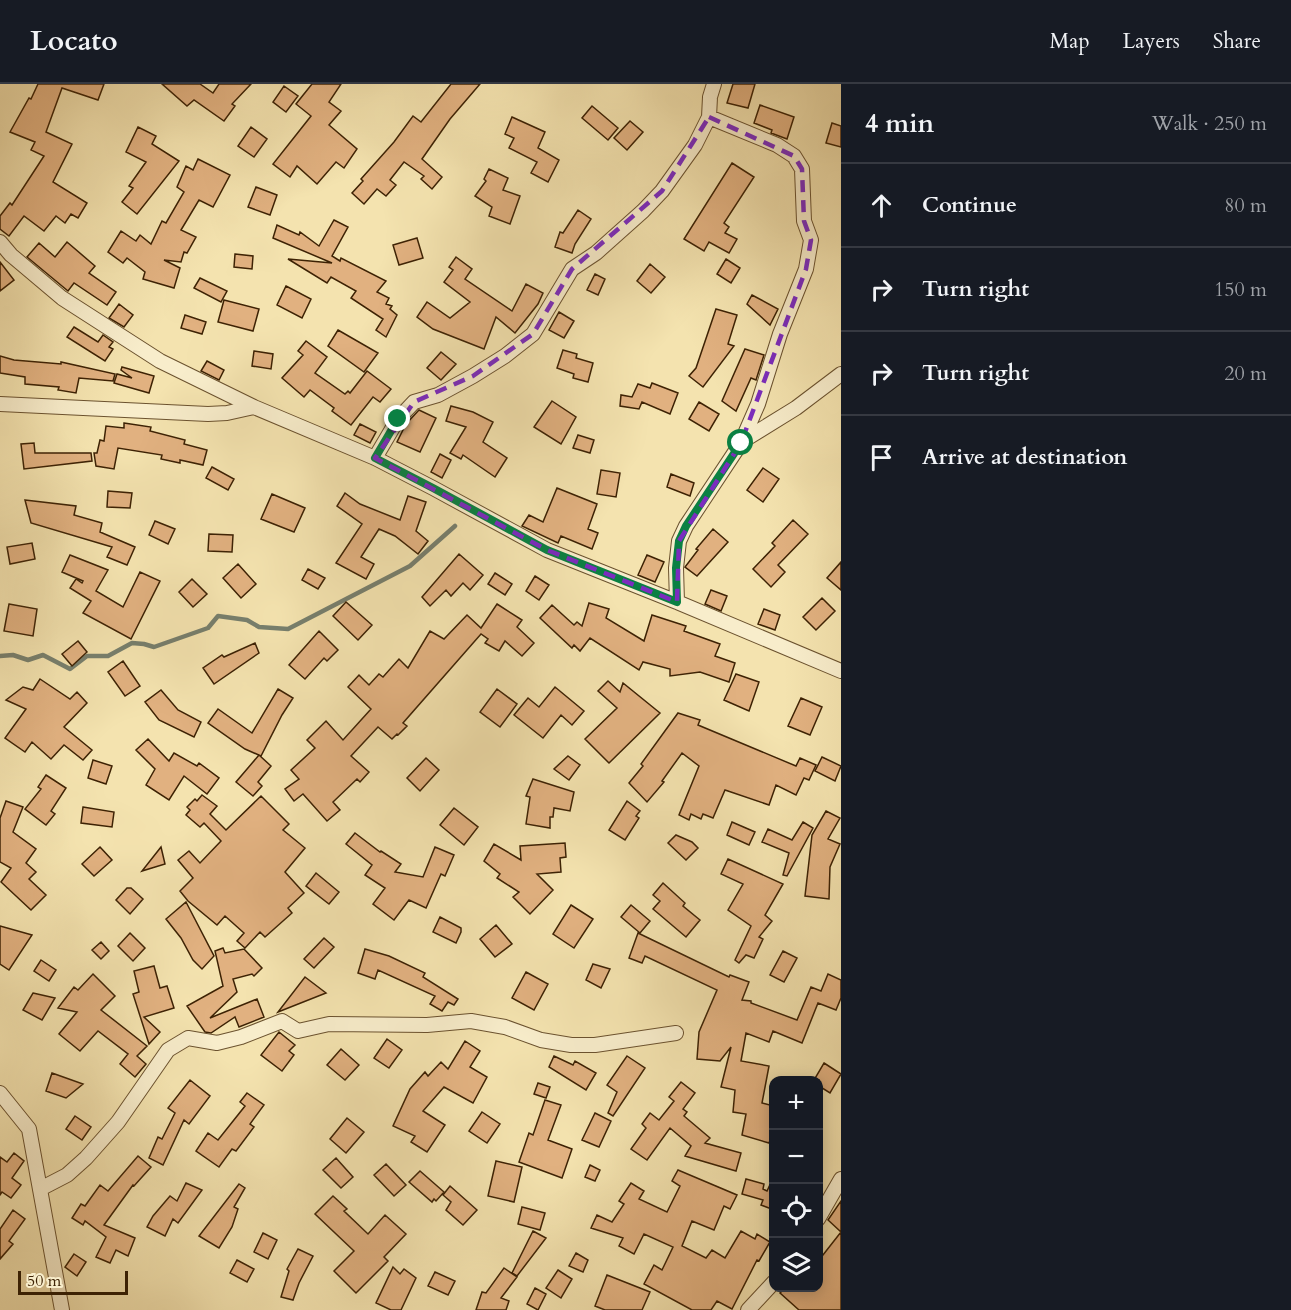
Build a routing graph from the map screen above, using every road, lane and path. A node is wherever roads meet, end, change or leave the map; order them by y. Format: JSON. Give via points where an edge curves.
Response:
{"nodes":[{"id":1,"x":714,"y":84,"type":"edge"},
{"id":2,"x":709,"y":117,"type":"junction"},
{"id":3,"x":0,"y":242,"type":"edge"},
{"id":4,"x":841,"y":374,"type":"edge"},
{"id":5,"x":0,"y":404,"type":"edge"},
{"id":6,"x":254,"y":407,"type":"junction"},
{"id":7,"x":741,"y":443,"type":"junction"},
{"id":8,"x":375,"y":458,"type":"junction"},
{"id":9,"x":677,"y":602,"type":"junction"},
{"id":10,"x":841,"y":671,"type":"edge"},
{"id":11,"x":676,"y":1033,"type":"dead end"},
{"id":12,"x":0,"y":1093,"type":"edge"},
{"id":13,"x":841,"y":1179,"type":"edge"},
{"id":14,"x":40,"y":1189,"type":"junction"},
{"id":15,"x":823,"y":1212,"type":"edge"},
{"id":16,"x":769,"y":1287,"type":"edge"},
{"id":17,"x":62,"y":1310,"type":"edge"},
{"id":18,"x":748,"y":1310,"type":"edge"}],
"edges":[{"from":1,"to":2,"type":"street"},
{"from":2,"to":7,"type":"street","via":[[794,156],[802,169],[804,221],[811,240],[806,269]]},
{"from":2,"to":8,"type":"street","via":[[695,145],[662,191],[596,253],[572,269],[533,334],[473,376],[438,395],[414,402],[398,419]]},
{"from":3,"to":6,"type":"street","via":[[62,298],[160,361]]},
{"from":4,"to":7,"type":"street"},
{"from":5,"to":6,"type":"street","via":[[208,414]]},
{"from":6,"to":8,"type":"street"},
{"from":7,"to":9,"type":"street","via":[[679,541]]},
{"from":8,"to":9,"type":"street","via":[[547,550]]},
{"from":9,"to":10,"type":"street"},
{"from":11,"to":14,"type":"street","via":[[571,1045],[471,1021],[427,1025],[329,1024],[298,1030],[282,1022],[217,1043],[188,1038],[168,1050],[118,1122],[86,1158]]},
{"from":12,"to":14,"type":"street","via":[[29,1130]]},
{"from":13,"to":15,"type":"street"},
{"from":14,"to":17,"type":"street"},
{"from":16,"to":18,"type":"street"}]}
